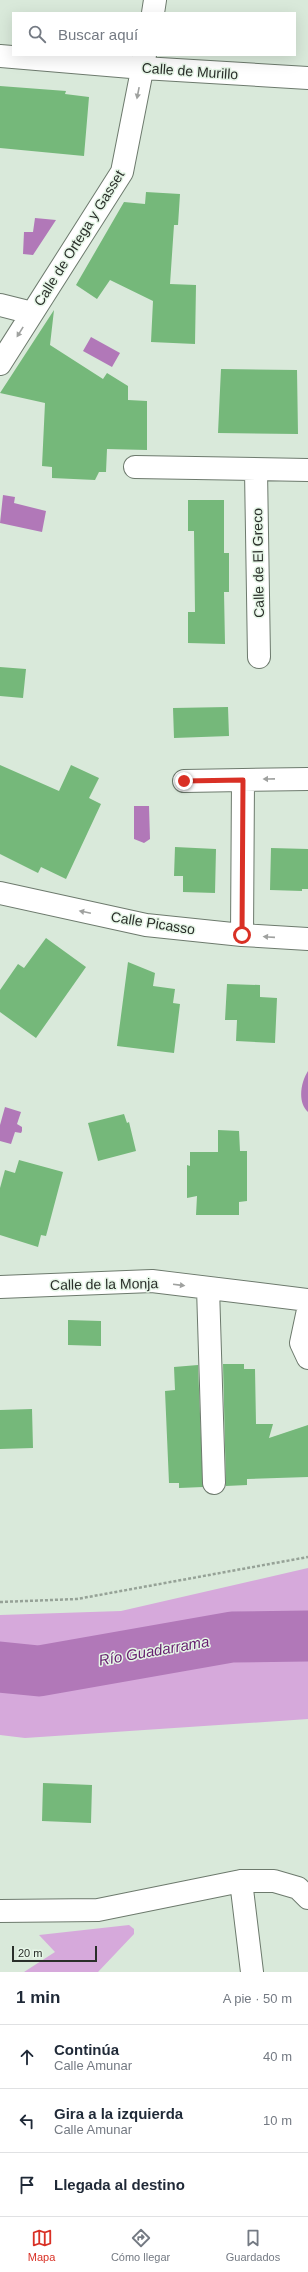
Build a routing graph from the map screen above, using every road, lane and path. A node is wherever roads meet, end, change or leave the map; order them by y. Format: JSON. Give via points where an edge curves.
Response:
{"nodes":[{"id":1,"x":155,"y":0,"type":"edge"},
{"id":2,"x":153,"y":12,"type":"edge"},
{"id":3,"x":0,"y":56,"type":"edge"},
{"id":4,"x":144,"y":61,"type":"edge"},
{"id":5,"x":308,"y":78,"type":"edge"},
{"id":6,"x":0,"y":305,"type":"edge"},
{"id":7,"x":32,"y":313,"type":"junction"},
{"id":8,"x":0,"y":364,"type":"edge"},
{"id":9,"x":135,"y":467,"type":"dead end"},
{"id":10,"x":256,"y":470,"type":"junction"},
{"id":11,"x":308,"y":470,"type":"edge"},
{"id":12,"x":259,"y":657,"type":"dead end"},
{"id":13,"x":308,"y":779,"type":"edge"},
{"id":14,"x":243,"y":780,"type":"junction"},
{"id":15,"x":184,"y":781,"type":"dead end"},
{"id":16,"x":0,"y":893,"type":"edge"},
{"id":17,"x":242,"y":935,"type":"junction"},
{"id":18,"x":308,"y":939,"type":"edge"},
{"id":19,"x":0,"y":1287,"type":"edge"},
{"id":20,"x":208,"y":1288,"type":"junction"},
{"id":21,"x":308,"y":1300,"type":"edge"},
{"id":22,"x":308,"y":1310,"type":"edge"},
{"id":23,"x":308,"y":1358,"type":"edge"},
{"id":24,"x":214,"y":1483,"type":"dead end"},
{"id":25,"x":308,"y":1557,"type":"edge"},
{"id":26,"x":0,"y":1602,"type":"edge"},
{"id":27,"x":241,"y":1881,"type":"junction"},
{"id":28,"x":308,"y":1898,"type":"edge"},
{"id":29,"x":0,"y":1911,"type":"edge"},
{"id":30,"x":252,"y":1972,"type":"edge"}],
"edges":[{"from":1,"to":2,"type":"street"},
{"from":3,"to":4,"type":"street","name":"Calle de Murillo"},
{"from":4,"to":5,"type":"street","name":"Calle de Murillo"},
{"from":4,"to":7,"type":"street","name":"Calle de Ortega y Gasset","one_way":true,"via":[[122,172]]},
{"from":6,"to":7,"type":"street"},
{"from":7,"to":8,"type":"street","name":"Calle de Ortega y Gasset","one_way":true},
{"from":9,"to":10,"type":"street"},
{"from":10,"to":11,"type":"street"},
{"from":10,"to":12,"type":"street","name":"Calle de El Greco"},
{"from":13,"to":14,"type":"street","one_way":true},
{"from":14,"to":15,"type":"street"},
{"from":14,"to":17,"type":"street"},
{"from":17,"to":16,"type":"street","name":"Calle Picasso","one_way":true,"via":[[146,925]]},
{"from":18,"to":17,"type":"street","name":"Calle Picasso","one_way":true},
{"from":19,"to":20,"type":"street","name":"Calle de la Monja","one_way":true,"via":[[152,1281]]},
{"from":20,"to":21,"type":"street","name":"Calle de la Monja"},
{"from":20,"to":24,"type":"street"},
{"from":22,"to":23,"type":"street","via":[[301,1343]]},
{"from":25,"to":26,"type":"path","via":[[77,1599]]},
{"from":27,"to":28,"type":"street","via":[[274,1881],[298,1888]]},
{"from":27,"to":29,"type":"street","via":[[98,1910]]},
{"from":27,"to":30,"type":"street"}]}
